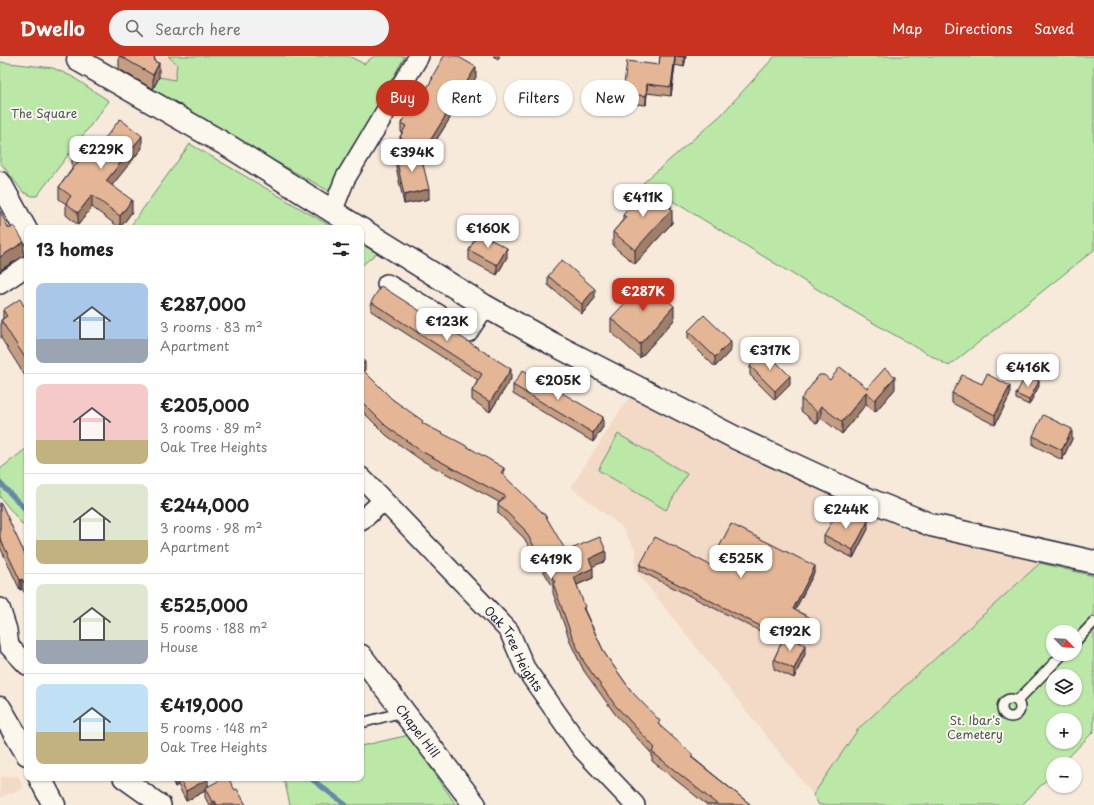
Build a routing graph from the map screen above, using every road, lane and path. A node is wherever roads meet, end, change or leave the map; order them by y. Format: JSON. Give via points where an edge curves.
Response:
{"nodes":[{"id":1,"x":419,"y":56,"type":"edge"},
{"id":2,"x":78,"y":57,"type":"edge"},
{"id":3,"x":0,"y":183,"type":"edge"},
{"id":4,"x":332,"y":212,"type":"junction"},
{"id":5,"x":353,"y":225,"type":"edge"},
{"id":6,"x":24,"y":227,"type":"edge"},
{"id":7,"x":364,"y":231,"type":"edge"},
{"id":8,"x":24,"y":268,"type":"edge"},
{"id":9,"x":0,"y":284,"type":"edge"},
{"id":10,"x":387,"y":284,"type":"dead end"},
{"id":11,"x":485,"y":306,"type":"junction"},
{"id":12,"x":364,"y":480,"type":"edge"},
{"id":13,"x":383,"y":500,"type":"junction"},
{"id":14,"x":364,"y":518,"type":"edge"},
{"id":15,"x":1094,"y":562,"type":"edge"},
{"id":16,"x":0,"y":608,"type":"edge"},
{"id":17,"x":1094,"y":622,"type":"edge"},
{"id":18,"x":1082,"y":635,"type":"edge"},
{"id":19,"x":5,"y":648,"type":"edge"},
{"id":20,"x":364,"y":660,"type":"edge"},
{"id":21,"x":1056,"y":661,"type":"edge"},
{"id":22,"x":24,"y":663,"type":"edge"},
{"id":23,"x":1018,"y":701,"type":"dead end"},
{"id":24,"x":0,"y":708,"type":"edge"},
{"id":25,"x":403,"y":712,"type":"junction"},
{"id":26,"x":364,"y":722,"type":"edge"},
{"id":27,"x":24,"y":749,"type":"edge"},
{"id":28,"x":42,"y":781,"type":"edge"},
{"id":29,"x":127,"y":781,"type":"edge"},
{"id":30,"x":54,"y":805,"type":"edge"},
{"id":31,"x":161,"y":805,"type":"edge"},
{"id":32,"x":475,"y":805,"type":"edge"},
{"id":33,"x":635,"y":805,"type":"edge"}],
"edges":[{"from":1,"to":4,"type":"street","via":[[345,179]]},
{"from":2,"to":4,"type":"street","via":[[230,147]]},
{"from":3,"to":6,"type":"street"},
{"from":4,"to":5,"type":"street"},
{"from":7,"to":11,"type":"street"},
{"from":8,"to":9,"type":"street"},
{"from":10,"to":11,"type":"street","via":[[468,332]]},
{"from":11,"to":15,"type":"street","via":[[550,343],[730,435],[870,500],[931,525]]},
{"from":12,"to":13,"type":"street","name":"Oak Tree Heights"},
{"from":13,"to":14,"type":"street"},
{"from":13,"to":33,"type":"street","name":"Oak Tree Heights","via":[[509,631],[525,668],[578,742]]},
{"from":16,"to":19,"type":"street","via":[[7,630]]},
{"from":17,"to":18,"type":"lane"},
{"from":19,"to":22,"type":"street"},
{"from":20,"to":25,"type":"street","name":"Chapel Hill"},
{"from":21,"to":23,"type":"lane"},
{"from":24,"to":27,"type":"street"},
{"from":25,"to":26,"type":"lane"},
{"from":25,"to":32,"type":"street","name":"Chapel Hill"},
{"from":28,"to":30,"type":"street"},
{"from":29,"to":31,"type":"street"}]}
